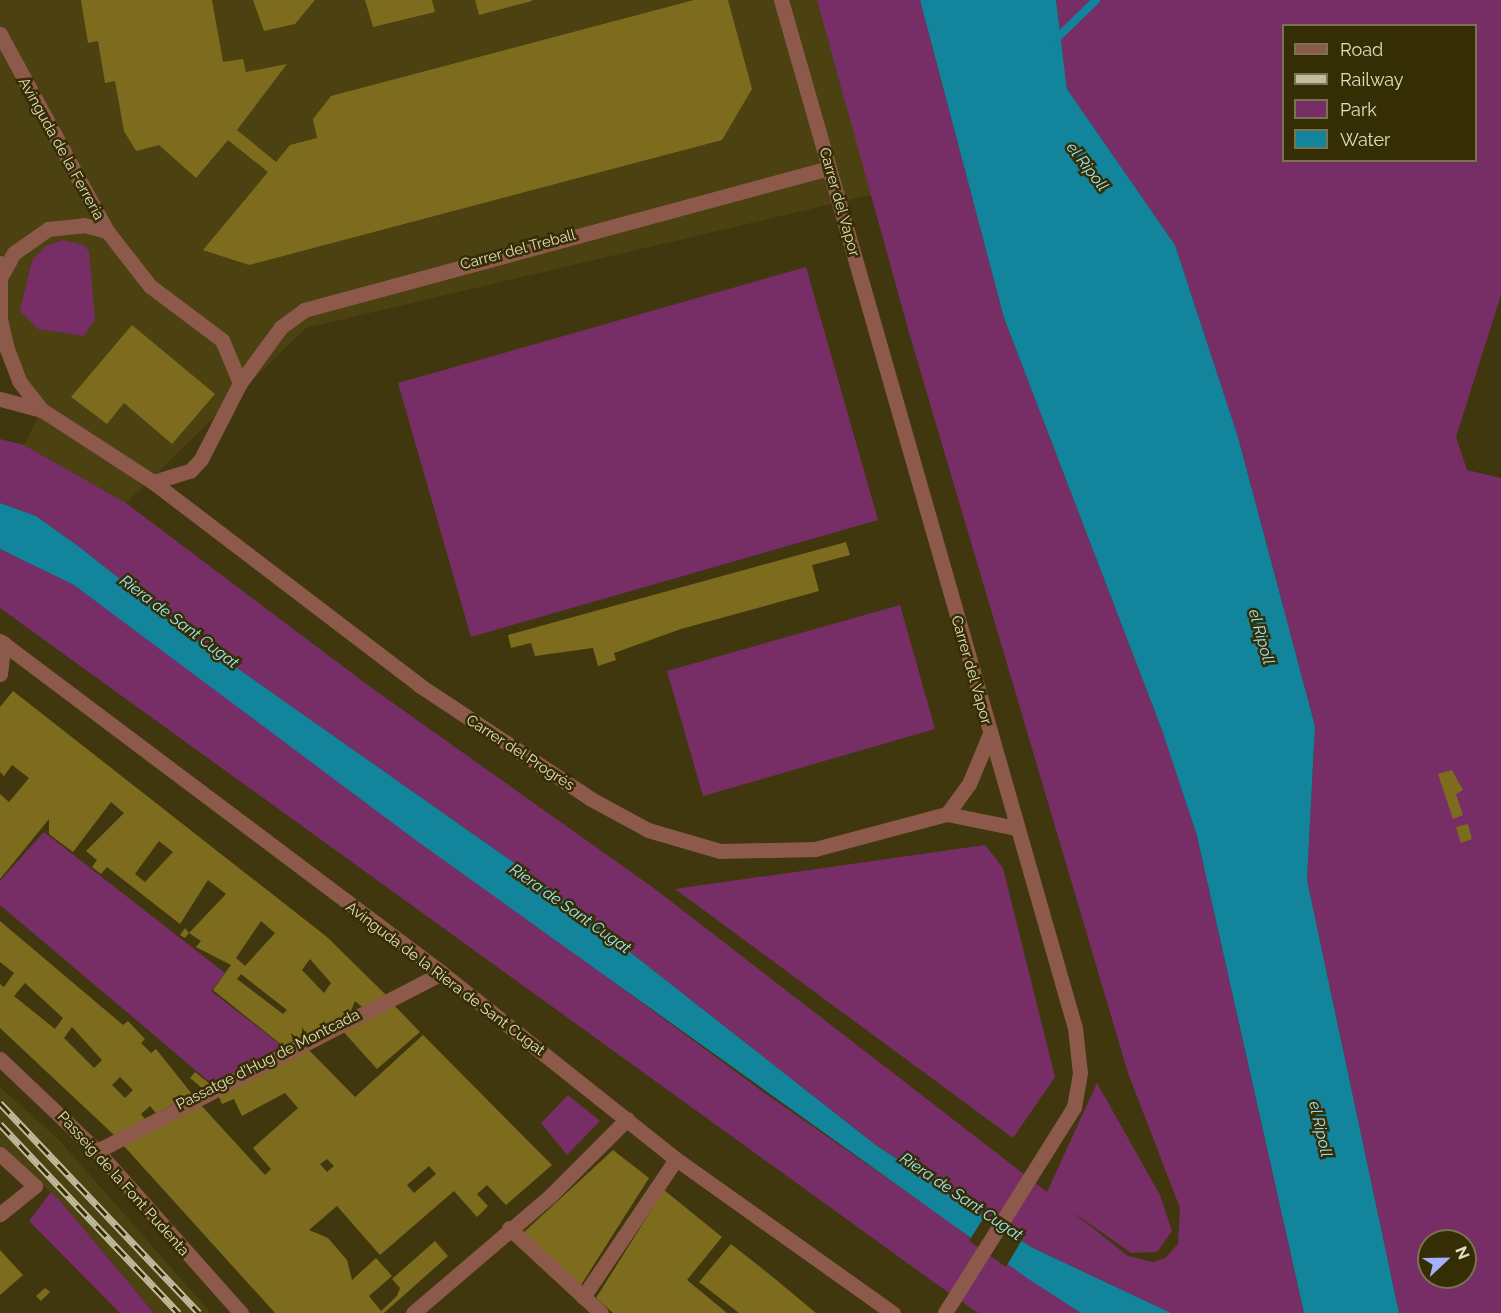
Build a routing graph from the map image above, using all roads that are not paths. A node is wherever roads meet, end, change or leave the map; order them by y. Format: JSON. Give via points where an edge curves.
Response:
{"nodes":[{"id":1,"x":781,"y":0,"type":"edge"},
{"id":2,"x":0,"y":34,"type":"edge"},
{"id":3,"x":829,"y":168,"type":"junction"},
{"id":4,"x":107,"y":231,"type":"junction"},
{"id":5,"x":1,"y":270,"type":"edge"},
{"id":6,"x":240,"y":383,"type":"junction"},
{"id":7,"x":0,"y":399,"type":"edge"},
{"id":8,"x":42,"y":410,"type":"junction"},
{"id":9,"x":153,"y":482,"type":"junction"},
{"id":10,"x":2,"y":642,"type":"edge"},
{"id":11,"x":0,"y":674,"type":"edge"},
{"id":12,"x":989,"y":736,"type":"junction"},
{"id":13,"x":946,"y":814,"type":"junction"},
{"id":14,"x":1016,"y":828,"type":"junction"},
{"id":15,"x":442,"y":973,"type":"junction"},
{"id":16,"x":0,"y":1059,"type":"edge"},
{"id":17,"x":627,"y":1119,"type":"junction"},
{"id":18,"x":97,"y":1151,"type":"junction"},
{"id":19,"x":0,"y":1154,"type":"edge"},
{"id":20,"x":676,"y":1159,"type":"junction"},
{"id":21,"x":0,"y":1214,"type":"edge"},
{"id":22,"x":509,"y":1228,"type":"junction"},
{"id":23,"x":583,"y":1297,"type":"junction"},
{"id":24,"x":423,"y":1310,"type":"edge"},
{"id":25,"x":241,"y":1313,"type":"edge"},
{"id":26,"x":601,"y":1313,"type":"edge"},
{"id":27,"x":893,"y":1313,"type":"edge"},
{"id":28,"x":945,"y":1313,"type":"edge"}],
"edges":[{"from":1,"to":3,"type":"street","name":"Carrer del Vapor"},
{"from":2,"to":4,"type":"street","name":"Avinguda de la Ferreria"},
{"from":3,"to":6,"type":"street","name":"Carrer del Treball","via":[[325,302],[281,327]]},
{"from":3,"to":12,"type":"street","name":"Carrer del Vapor"},
{"from":4,"to":5,"type":"street","name":"Avinguda de la Ferreria","via":[[84,225],[48,229],[14,253]]},
{"from":4,"to":6,"type":"street","name":"Avinguda de la Ferreria","via":[[150,286],[222,340]]},
{"from":5,"to":8,"type":"street","name":"Avinguda de la Ferreria","via":[[0,319],[7,350],[20,381]]},
{"from":6,"to":9,"type":"street","via":[[201,459],[190,471]]},
{"from":7,"to":8,"type":"street"},
{"from":8,"to":9,"type":"street","name":"Avinguda de la Ferreria"},
{"from":9,"to":13,"type":"street","name":"Carrer del Progrés","via":[[419,685],[534,764],[648,830],[720,851],[796,852]]},
{"from":10,"to":11,"type":"street"},
{"from":10,"to":15,"type":"street","name":"Avinguda de la Riera de Sant Cugat"},
{"from":12,"to":13,"type":"street","via":[[969,784]]},
{"from":12,"to":14,"type":"street","name":"Carrer del Vapor"},
{"from":13,"to":14,"type":"street","name":"Carrer del Progrés"},
{"from":14,"to":28,"type":"street","name":"Carrer del Vapor","via":[[1075,1028],[1080,1072],[1074,1107]]},
{"from":15,"to":17,"type":"street","name":"Avinguda de la Riera de Sant Cugat"},
{"from":15,"to":18,"type":"street","name":"Passatge d'Hug de Montcada"},
{"from":16,"to":18,"type":"street","name":"Passeig de la Font Pudenta"},
{"from":17,"to":20,"type":"street","name":"Avinguda de la Riera de Sant Cugat"},
{"from":17,"to":22,"type":"street"},
{"from":18,"to":25,"type":"street","name":"Passeig de la Font Pudenta"},
{"from":19,"to":21,"type":"street","via":[[35,1186]]},
{"from":20,"to":23,"type":"street"},
{"from":20,"to":27,"type":"street","name":"Avinguda de la Riera de Sant Cugat"},
{"from":22,"to":23,"type":"street"},
{"from":22,"to":24,"type":"street"},
{"from":23,"to":26,"type":"street"}]}
